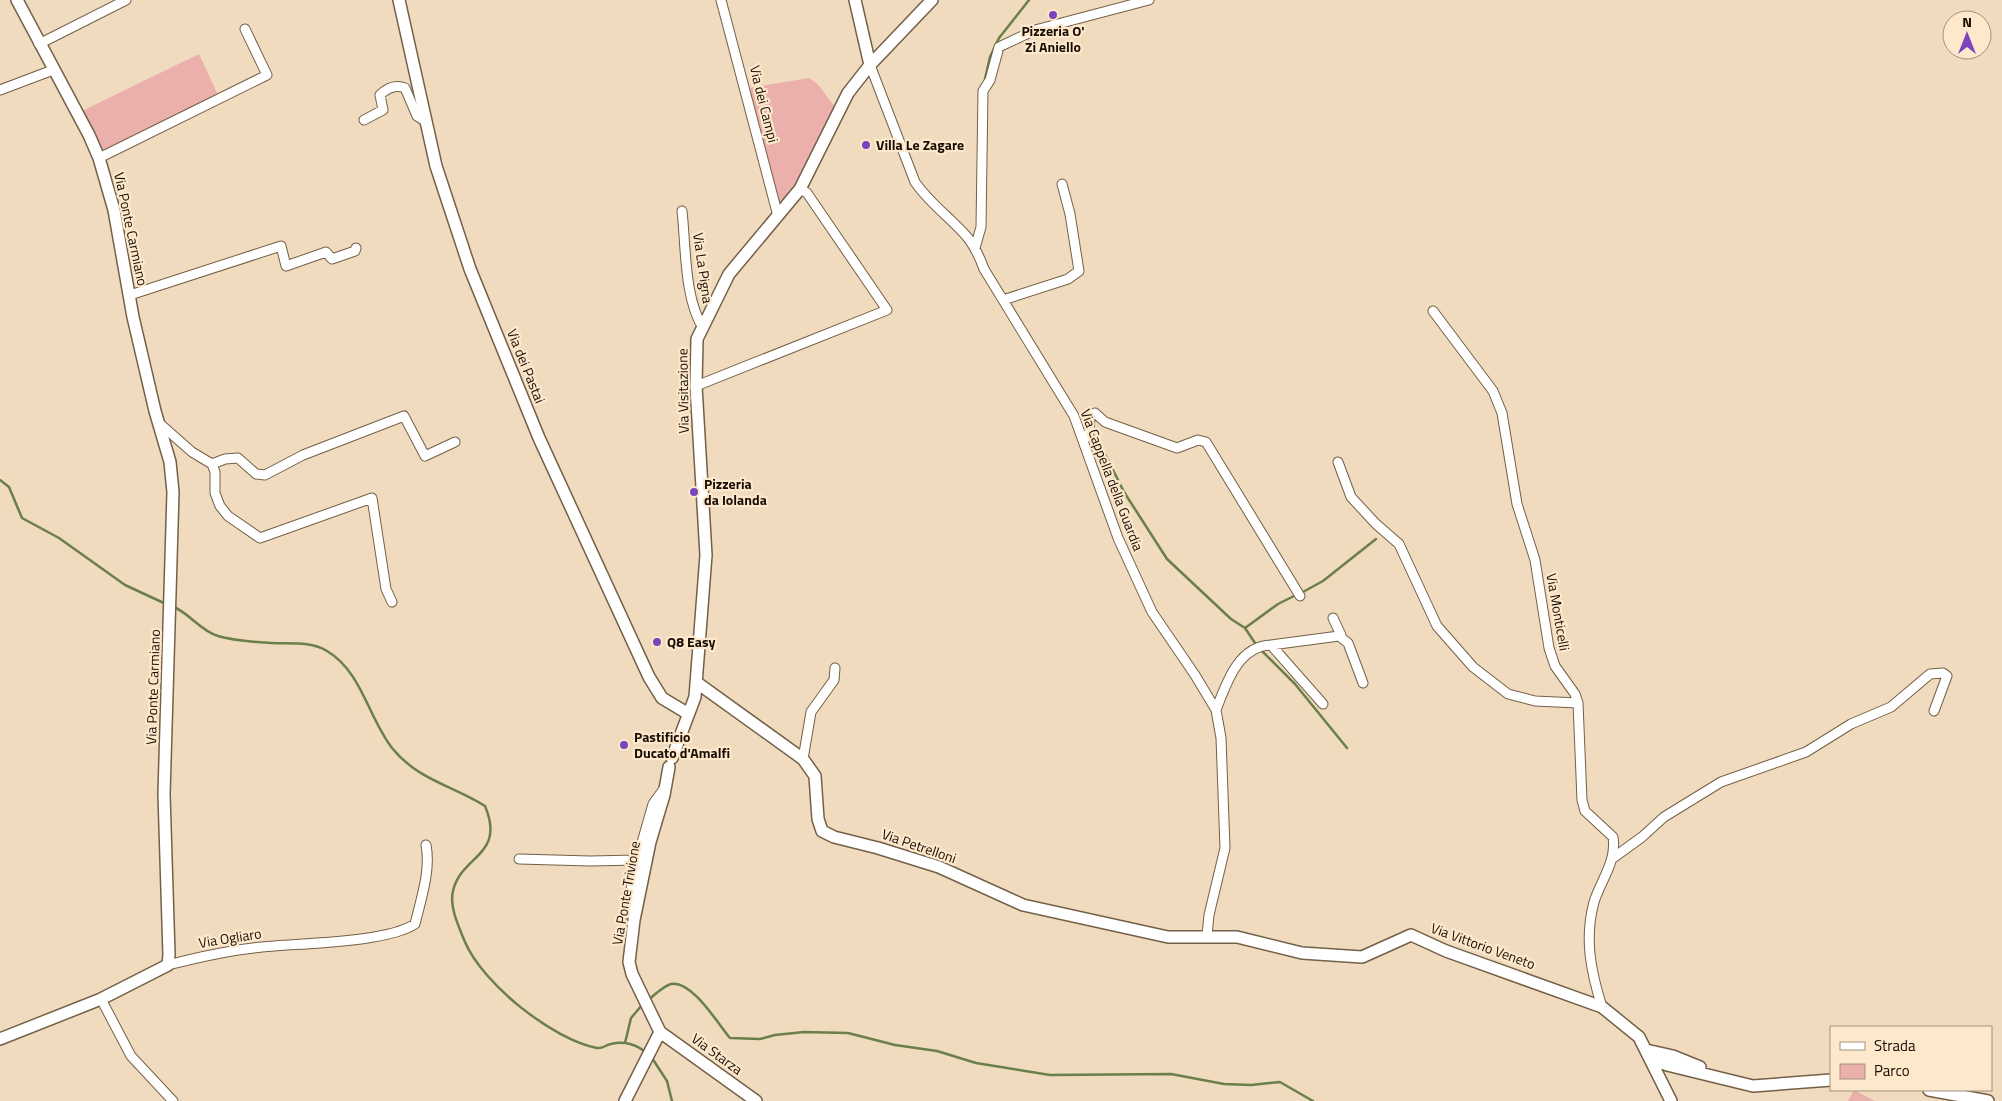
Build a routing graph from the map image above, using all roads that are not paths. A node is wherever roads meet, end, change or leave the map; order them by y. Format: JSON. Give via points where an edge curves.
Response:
{"nodes":[{"id":1,"x":17,"y":0,"type":"edge"},
{"id":2,"x":126,"y":0,"type":"edge"},
{"id":3,"x":399,"y":0,"type":"edge"},
{"id":4,"x":721,"y":0,"type":"edge"},
{"id":5,"x":855,"y":0,"type":"edge"},
{"id":6,"x":932,"y":0,"type":"edge"},
{"id":7,"x":1149,"y":0,"type":"edge"},
{"id":8,"x":113,"y":3,"type":"edge"},
{"id":9,"x":245,"y":28,"type":"dead end"},
{"id":10,"x":39,"y":44,"type":"junction"},
{"id":11,"x":870,"y":65,"type":"junction"},
{"id":12,"x":53,"y":70,"type":"junction"},
{"id":13,"x":0,"y":90,"type":"edge"},
{"id":14,"x":364,"y":120,"type":"dead end"},
{"id":15,"x":426,"y":121,"type":"junction"},
{"id":16,"x":99,"y":158,"type":"junction"},
{"id":17,"x":1062,"y":184,"type":"dead end"},
{"id":18,"x":800,"y":188,"type":"junction"},
{"id":19,"x":682,"y":211,"type":"dead end"},
{"id":20,"x":778,"y":216,"type":"junction"},
{"id":21,"x":356,"y":248,"type":"dead end"},
{"id":22,"x":975,"y":248,"type":"junction"},
{"id":23,"x":130,"y":295,"type":"junction"},
{"id":24,"x":1008,"y":298,"type":"junction"},
{"id":25,"x":1433,"y":311,"type":"dead end"},
{"id":26,"x":703,"y":328,"type":"junction"},
{"id":27,"x":696,"y":386,"type":"junction"},
{"id":28,"x":158,"y":422,"type":"junction"},
{"id":29,"x":1087,"y":435,"type":"junction"},
{"id":30,"x":455,"y":442,"type":"dead end"},
{"id":31,"x":1338,"y":462,"type":"dead end"},
{"id":32,"x":212,"y":464,"type":"junction"},
{"id":33,"x":1300,"y":596,"type":"dead end"},
{"id":34,"x":392,"y":602,"type":"dead end"},
{"id":35,"x":1333,"y":618,"type":"dead end"},
{"id":36,"x":1339,"y":636,"type":"junction"},
{"id":37,"x":1271,"y":645,"type":"junction"},
{"id":38,"x":835,"y":668,"type":"dead end"},
{"id":39,"x":696,"y":682,"type":"junction"},
{"id":40,"x":1363,"y":683,"type":"dead end"},
{"id":41,"x":1578,"y":703,"type":"junction"},
{"id":42,"x":1323,"y":704,"type":"dead end"},
{"id":43,"x":1216,"y":710,"type":"junction"},
{"id":44,"x":1934,"y":711,"type":"dead end"},
{"id":45,"x":687,"y":712,"type":"junction"},
{"id":46,"x":802,"y":759,"type":"junction"},
{"id":47,"x":666,"y":785,"type":"junction"},
{"id":48,"x":426,"y":845,"type":"dead end"},
{"id":49,"x":1612,"y":858,"type":"junction"},
{"id":50,"x":518,"y":859,"type":"dead end"},
{"id":51,"x":637,"y":860,"type":"junction"},
{"id":52,"x":626,"y":914,"type":"dead end"},
{"id":53,"x":1207,"y":936,"type":"junction"},
{"id":54,"x":169,"y":960,"type":"junction"},
{"id":55,"x":101,"y":999,"type":"junction"},
{"id":56,"x":1602,"y":1007,"type":"junction"},
{"id":57,"x":660,"y":1032,"type":"junction"},
{"id":58,"x":1639,"y":1037,"type":"junction"},
{"id":59,"x":0,"y":1039,"type":"edge"},
{"id":60,"x":1648,"y":1053,"type":"junction"},
{"id":61,"x":1673,"y":1056,"type":"junction"},
{"id":62,"x":1830,"y":1080,"type":"edge"},
{"id":63,"x":1769,"y":1086,"type":"junction"},
{"id":64,"x":1934,"y":1091,"type":"edge"},
{"id":65,"x":173,"y":1101,"type":"edge"},
{"id":66,"x":625,"y":1101,"type":"edge"},
{"id":67,"x":756,"y":1101,"type":"edge"},
{"id":68,"x":1671,"y":1101,"type":"edge"},
{"id":69,"x":1988,"y":1101,"type":"edge"}],
"edges":[{"from":1,"to":10,"type":"street","name":"Via Ponte Carmiano"},
{"from":2,"to":8,"type":"street"},
{"from":3,"to":15,"type":"street","name":"Via dei Pastai"},
{"from":4,"to":20,"type":"street","name":"Via dei Campi"},
{"from":5,"to":11,"type":"street"},
{"from":6,"to":11,"type":"street","name":"Via Visitazione"},
{"from":7,"to":22,"type":"street","via":[[1035,30],[999,47],[990,80],[983,91],[981,227]]},
{"from":8,"to":10,"type":"street"},
{"from":9,"to":16,"type":"street","via":[[268,75]]},
{"from":10,"to":12,"type":"street","name":"Via Ponte Carmiano"},
{"from":11,"to":18,"type":"street","name":"Via Visitazione","via":[[848,93]]},
{"from":11,"to":22,"type":"street","name":"Via Cappella della Guardia","via":[[915,182],[926,198],[968,237]]},
{"from":12,"to":13,"type":"street"},
{"from":12,"to":16,"type":"street","name":"Via Ponte Carmiano"},
{"from":14,"to":15,"type":"street","via":[[383,110],[380,95],[387,88],[399,86],[405,88],[417,116]]},
{"from":15,"to":45,"type":"street","name":"Via dei Pastai","via":[[451,217],[539,438],[650,677],[662,698]]},
{"from":16,"to":23,"type":"street","name":"Via Ponte Carmiano","via":[[114,210]]},
{"from":17,"to":24,"type":"street","via":[[1079,271],[1068,279]]},
{"from":18,"to":20,"type":"street","name":"Via Visitazione"},
{"from":18,"to":27,"type":"street","via":[[807,193],[887,310]]},
{"from":19,"to":26,"type":"street","name":"Via La Pigna","via":[[691,294]]},
{"from":20,"to":26,"type":"street","name":"Via Visitazione","via":[[729,274]]},
{"from":21,"to":23,"type":"street","via":[[332,259],[326,252],[286,266],[280,246]]},
{"from":22,"to":24,"type":"street","name":"Via Cappella della Guardia"},
{"from":23,"to":28,"type":"street","name":"Via Ponte Carmiano"},
{"from":24,"to":29,"type":"street","name":"Via Cappella della Guardia"},
{"from":25,"to":41,"type":"street","name":"Via Monticelli","via":[[1493,392],[1502,413],[1516,504],[1535,560],[1549,648],[1555,666]]},
{"from":26,"to":27,"type":"street","name":"Via Visitazione","via":[[697,339]]},
{"from":27,"to":39,"type":"street","name":"Via Visitazione","via":[[706,555]]},
{"from":28,"to":32,"type":"street","via":[[192,452]]},
{"from":28,"to":54,"type":"street","name":"Via Ponte Carmiano","via":[[170,462],[172,492],[164,794]]},
{"from":29,"to":33,"type":"street","via":[[1090,414],[1095,413],[1105,422],[1177,448],[1198,440],[1206,442]]},
{"from":29,"to":43,"type":"street","name":"Via Cappella della Guardia","via":[[1118,538],[1152,612]]},
{"from":30,"to":32,"type":"street","via":[[425,456],[404,416],[303,455],[265,475],[256,474],[238,458]]},
{"from":31,"to":41,"type":"street","via":[[1351,497],[1399,544],[1437,626],[1473,667],[1508,694],[1535,701]]},
{"from":32,"to":34,"type":"street","via":[[220,506],[228,516],[260,538],[372,498],[386,588]]},
{"from":35,"to":36,"type":"street"},
{"from":36,"to":37,"type":"street"},
{"from":36,"to":40,"type":"street","via":[[1348,643]]},
{"from":37,"to":42,"type":"street"},
{"from":37,"to":43,"type":"street","via":[[1257,646],[1244,655]]},
{"from":38,"to":46,"type":"street","via":[[834,680],[811,712]]},
{"from":39,"to":45,"type":"street","name":"Via Visitazione"},
{"from":39,"to":46,"type":"street","name":"Via Petrelloni"},
{"from":41,"to":49,"type":"street","name":"Via Monticelli","via":[[1582,800],[1585,811],[1613,837]]},
{"from":43,"to":53,"type":"street","name":"Via Cappella della Guardia","via":[[1221,738],[1225,848]]},
{"from":44,"to":49,"type":"street","via":[[1946,683],[1947,676],[1943,673],[1930,674],[1891,707],[1852,724],[1806,752],[1721,782],[1664,817]]},
{"from":45,"to":47,"type":"street","name":"Via Ponte Trivione","via":[[670,762]]},
{"from":46,"to":53,"type":"street","name":"Via Petrelloni","via":[[815,776],[822,831],[834,837],[939,867],[1023,905],[1168,937]]},
{"from":47,"to":51,"type":"street","via":[[653,804]]},
{"from":47,"to":57,"type":"street","name":"Via Ponte Trivione","via":[[634,920],[630,962],[638,988]]},
{"from":48,"to":54,"type":"street","name":"Via Ogliaro","via":[[427,877],[415,924],[409,928],[326,942]]},
{"from":49,"to":56,"type":"street","name":"Via Monticelli","via":[[1594,902],[1590,924],[1590,966]]},
{"from":50,"to":51,"type":"street"},
{"from":51,"to":52,"type":"street"},
{"from":53,"to":56,"type":"street","name":"Via Vittorio Veneto","via":[[1237,937],[1302,953],[1362,956],[1411,935],[1446,951]]},
{"from":54,"to":55,"type":"street","name":"Via Ogliaro"},
{"from":55,"to":59,"type":"street","name":"Via Ogliaro"},
{"from":55,"to":65,"type":"street","via":[[131,1056]]},
{"from":56,"to":58,"type":"street","name":"Via Vittorio Veneto"},
{"from":57,"to":66,"type":"street"},
{"from":57,"to":67,"type":"street","name":"Via Starza"},
{"from":58,"to":60,"type":"street","name":"Via Vittorio Veneto"},
{"from":58,"to":61,"type":"street"},
{"from":60,"to":61,"type":"street"},
{"from":60,"to":63,"type":"street","via":[[1667,1065],[1728,1081]]},
{"from":60,"to":68,"type":"street","name":"Via Vittorio Veneto"},
{"from":61,"to":63,"type":"street"},
{"from":62,"to":63,"type":"street"},
{"from":64,"to":69,"type":"street"}]}
